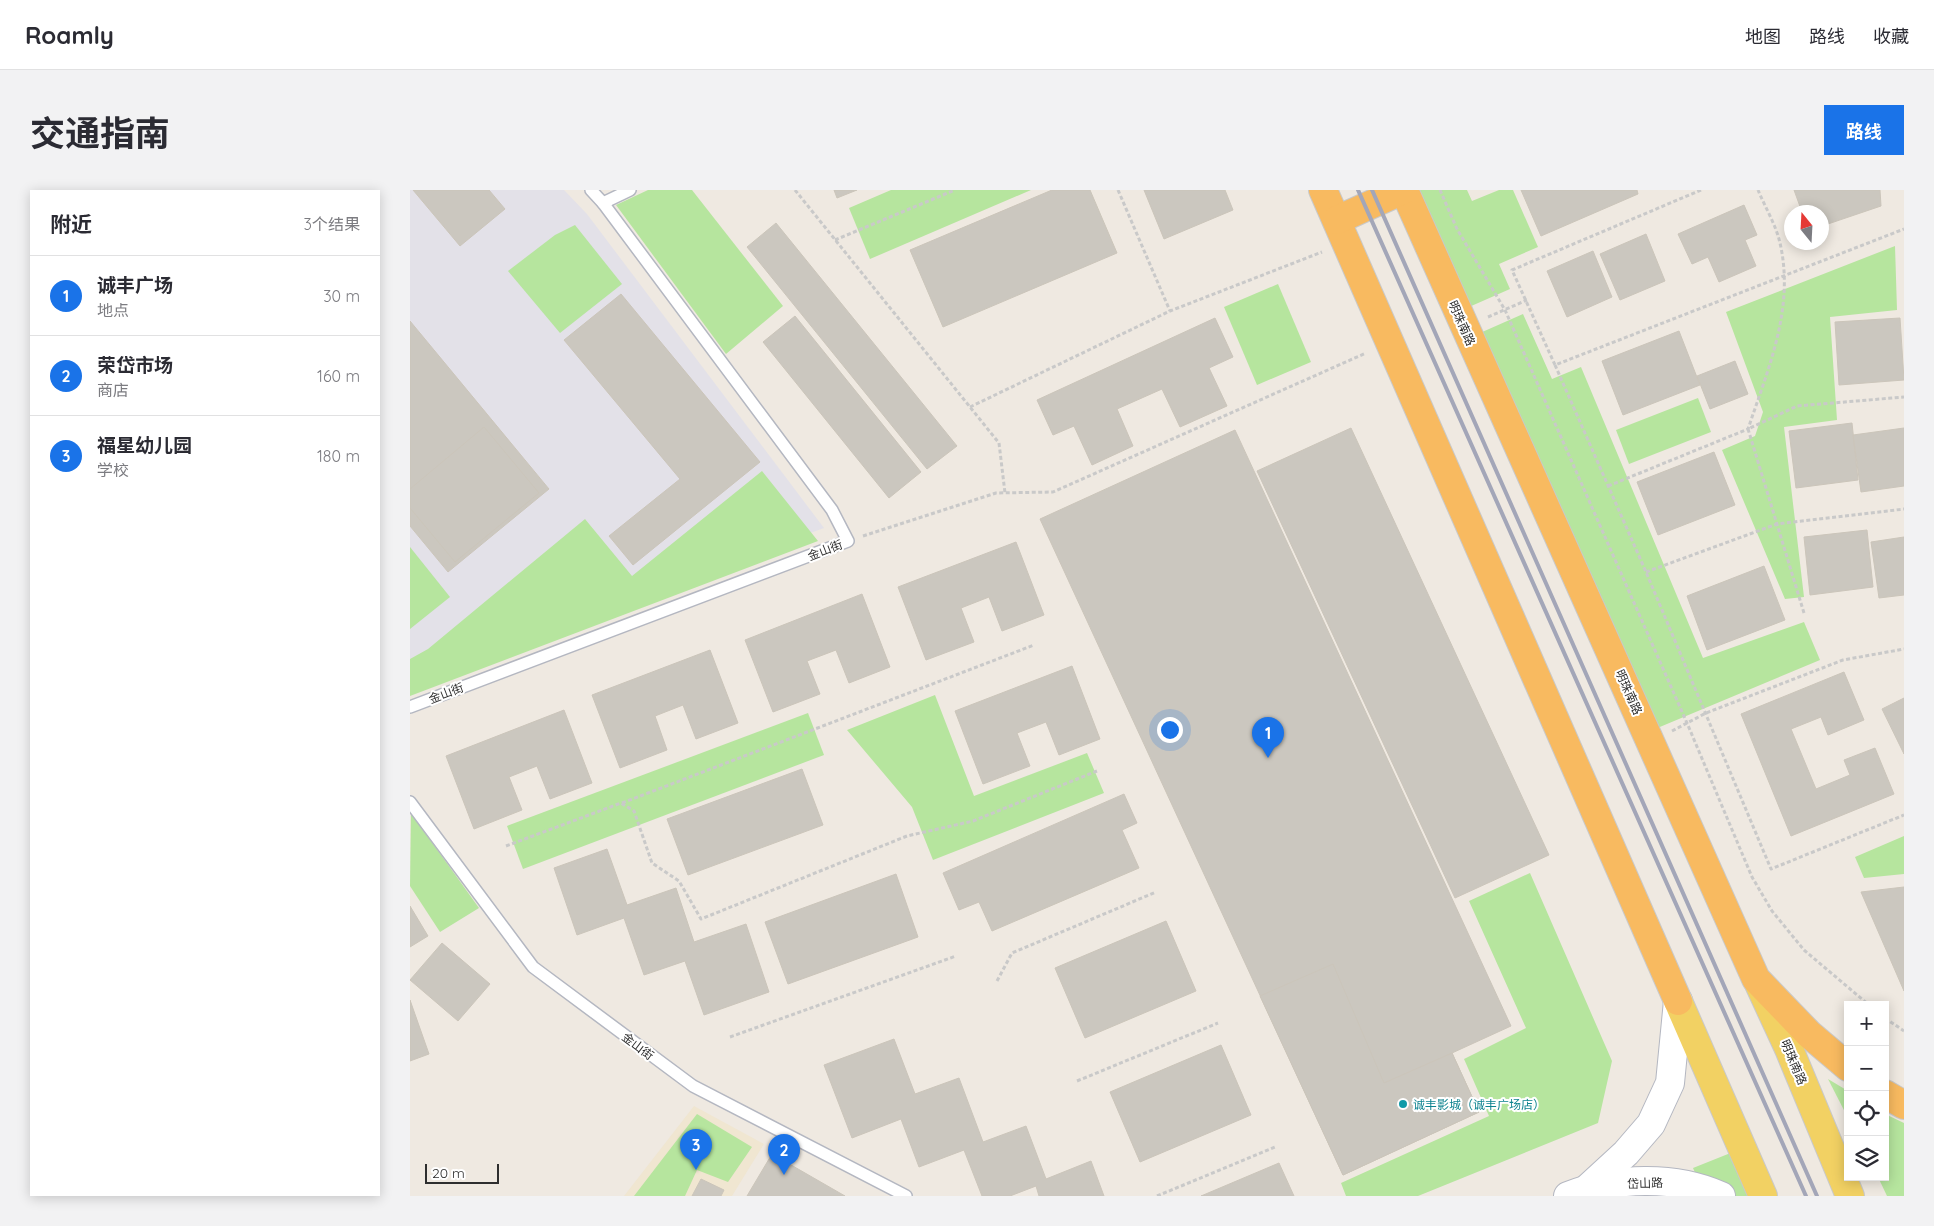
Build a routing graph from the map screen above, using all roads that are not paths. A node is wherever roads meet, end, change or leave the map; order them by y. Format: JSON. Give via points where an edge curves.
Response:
{"nodes":[{"id":1,"x":590,"y":190,"type":"edge"},
{"id":2,"x":630,"y":190,"type":"edge"},
{"id":3,"x":1323,"y":190,"type":"edge"},
{"id":4,"x":1403,"y":190,"type":"edge"},
{"id":5,"x":603,"y":203,"type":"junction"},
{"id":6,"x":1342,"y":231,"type":"junction"},
{"id":7,"x":410,"y":707,"type":"edge"},
{"id":8,"x":410,"y":802,"type":"edge"},
{"id":9,"x":1756,"y":979,"type":"junction"},
{"id":10,"x":1678,"y":1001,"type":"junction"},
{"id":11,"x":1844,"y":1065,"type":"edge"},
{"id":12,"x":1889,"y":1096,"type":"edge"},
{"id":13,"x":1904,"y":1105,"type":"edge"},
{"id":14,"x":1579,"y":1192,"type":"edge"},
{"id":15,"x":906,"y":1196,"type":"edge"},
{"id":16,"x":1721,"y":1196,"type":"edge"},
{"id":17,"x":1763,"y":1196,"type":"edge"},
{"id":18,"x":1850,"y":1196,"type":"edge"}],
"edges":[{"from":1,"to":5,"type":"lane","name":"金山街"},
{"from":2,"to":5,"type":"lane"},
{"from":3,"to":6,"type":"highway"},
{"from":4,"to":6,"type":"highway"},
{"from":4,"to":9,"type":"highway","name":"明珠南路"},
{"from":5,"to":7,"type":"lane","name":"金山街","via":[[832,510],[848,541]]},
{"from":6,"to":10,"type":"highway"},
{"from":8,"to":15,"type":"lane","name":"金山街","via":[[533,967],[693,1086]]},
{"from":9,"to":11,"type":"highway","via":[[1809,1034]]},
{"from":9,"to":18,"type":"main road","name":"明珠南路"},
{"from":10,"to":14,"type":"street","via":[[1670,1084],[1651,1124],[1626,1153]]},
{"from":10,"to":17,"type":"main road"},
{"from":12,"to":13,"type":"highway"},
{"from":14,"to":16,"type":"street","name":"岱山路","via":[[1640,1181],[1680,1182]]}]}
